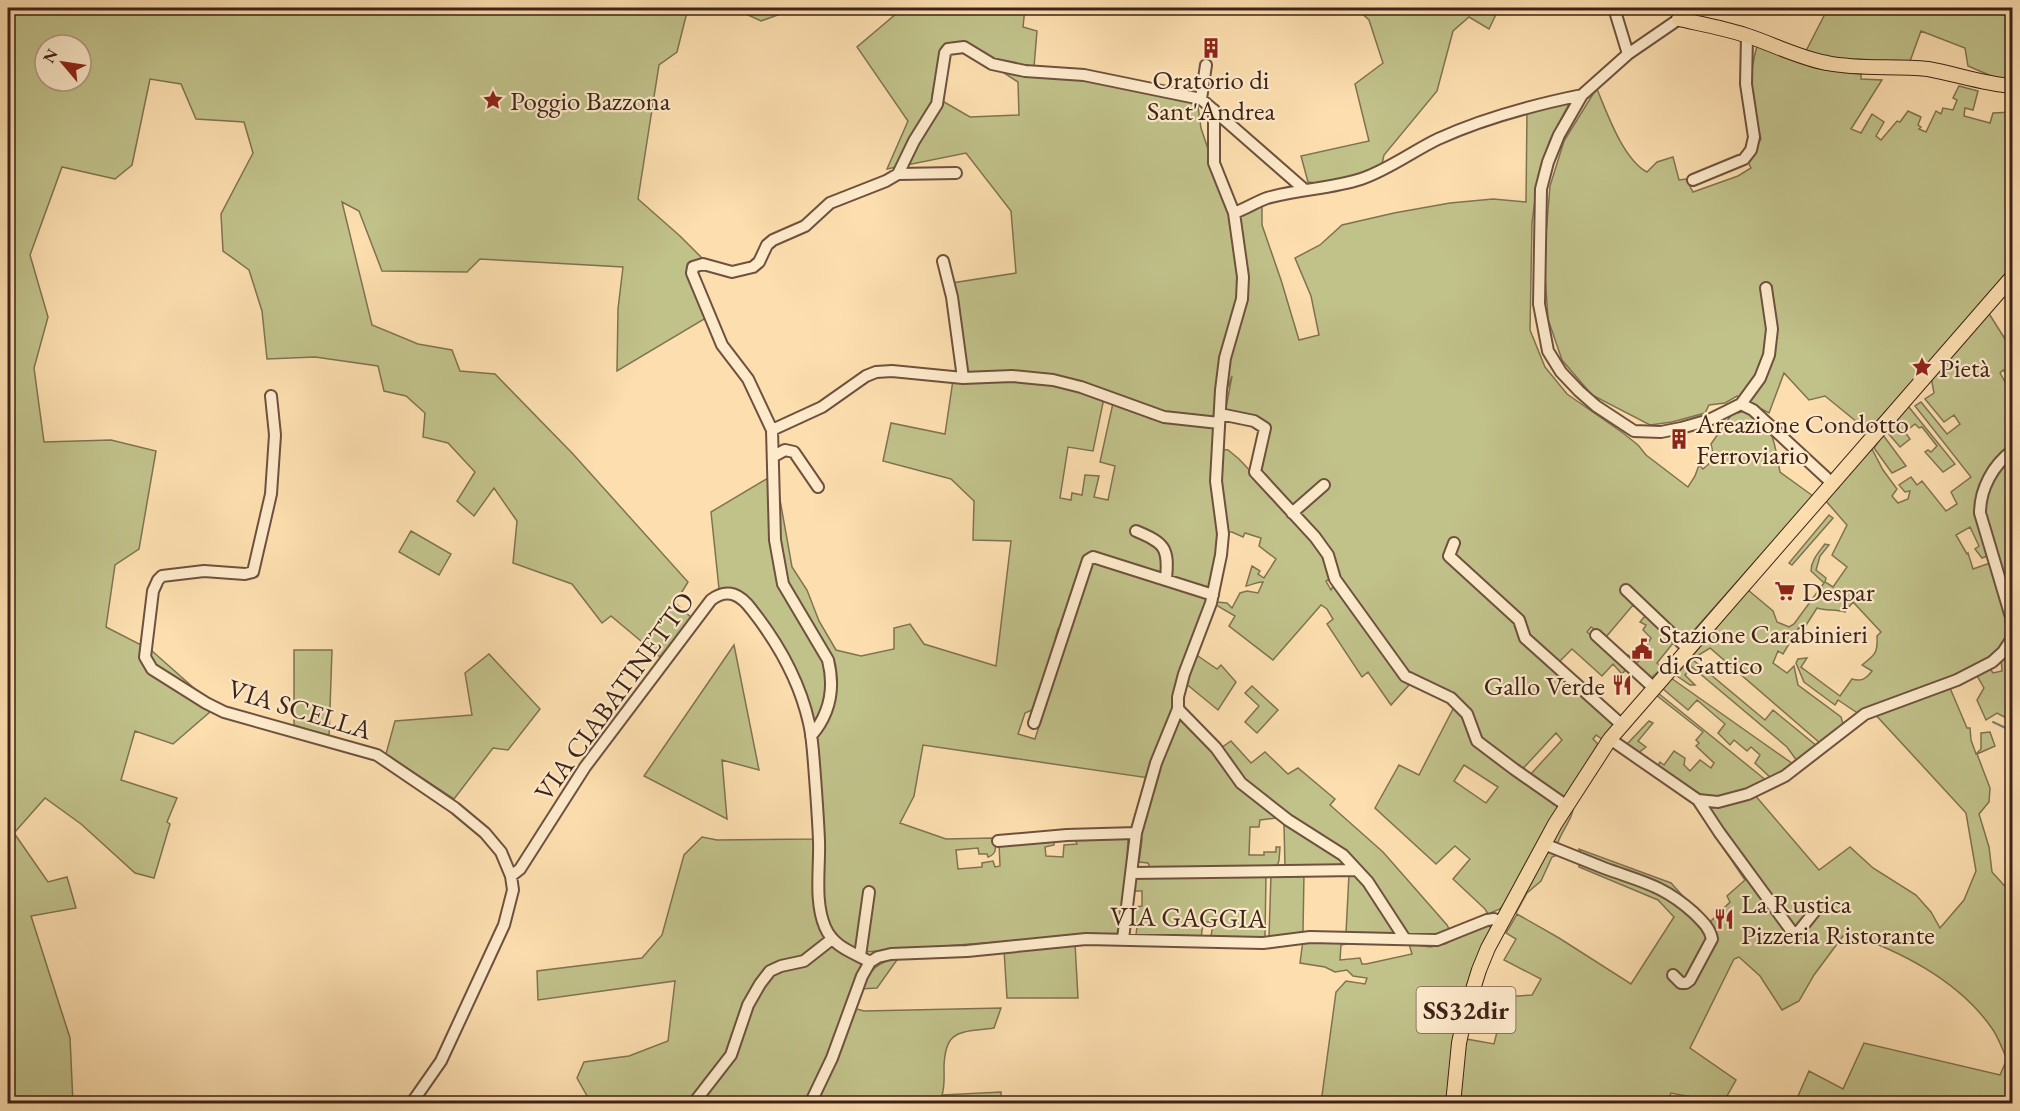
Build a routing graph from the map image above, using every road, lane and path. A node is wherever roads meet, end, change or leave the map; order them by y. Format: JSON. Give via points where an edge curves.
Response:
{"nodes":[{"id":1,"x":1614,"y":8,"type":"edge"},
{"id":2,"x":1683,"y":14,"type":"edge"},
{"id":3,"x":1747,"y":36,"type":"junction"},
{"id":4,"x":1628,"y":54,"type":"junction"},
{"id":5,"x":1206,"y":65,"type":"dead end"},
{"id":6,"x":2013,"y":86,"type":"edge"},
{"id":7,"x":1582,"y":95,"type":"junction"},
{"id":8,"x":1201,"y":99,"type":"junction"},
{"id":9,"x":1214,"y":110,"type":"junction"},
{"id":10,"x":956,"y":173,"type":"dead end"},
{"id":11,"x":898,"y":174,"type":"junction"},
{"id":12,"x":1693,"y":180,"type":"dead end"},
{"id":13,"x":1305,"y":190,"type":"junction"},
{"id":14,"x":1234,"y":213,"type":"junction"},
{"id":15,"x":943,"y":261,"type":"dead end"},
{"id":16,"x":2013,"y":278,"type":"edge"},
{"id":17,"x":1766,"y":288,"type":"dead end"},
{"id":18,"x":963,"y":378,"type":"junction"},
{"id":19,"x":271,"y":396,"type":"dead end"},
{"id":20,"x":1741,"y":404,"type":"junction"},
{"id":21,"x":1220,"y":418,"type":"junction"},
{"id":22,"x":772,"y":430,"type":"junction"},
{"id":23,"x":2013,"y":451,"type":"edge"},
{"id":24,"x":774,"y":456,"type":"junction"},
{"id":25,"x":1833,"y":484,"type":"junction"},
{"id":26,"x":1324,"y":485,"type":"dead end"},
{"id":27,"x":818,"y":487,"type":"dead end"},
{"id":28,"x":1292,"y":513,"type":"junction"},
{"id":29,"x":1136,"y":531,"type":"dead end"},
{"id":30,"x":1457,"y":540,"type":"dead end"},
{"id":31,"x":1166,"y":579,"type":"junction"},
{"id":32,"x":1626,"y":590,"type":"dead end"},
{"id":33,"x":1213,"y":595,"type":"junction"},
{"id":34,"x":2013,"y":629,"type":"edge"},
{"id":35,"x":1596,"y":635,"type":"dead end"},
{"id":36,"x":1688,"y":649,"type":"junction"},
{"id":37,"x":1654,"y":688,"type":"junction"},
{"id":38,"x":1178,"y":709,"type":"junction"},
{"id":39,"x":1034,"y":723,"type":"dead end"},
{"id":40,"x":821,"y":725,"type":"junction"},
{"id":41,"x":1622,"y":725,"type":"junction"},
{"id":42,"x":811,"y":736,"type":"junction"},
{"id":43,"x":1610,"y":739,"type":"junction"},
{"id":44,"x":816,"y":789,"type":"junction"},
{"id":45,"x":1698,"y":800,"type":"junction"},
{"id":46,"x":1567,"y":806,"type":"junction"},
{"id":47,"x":1136,"y":832,"type":"junction"},
{"id":48,"x":998,"y":841,"type":"dead end"},
{"id":49,"x":1544,"y":844,"type":"junction"},
{"id":50,"x":1357,"y":870,"type":"junction"},
{"id":51,"x":1131,"y":873,"type":"junction"},
{"id":52,"x":510,"y":876,"type":"junction"},
{"id":53,"x":869,"y":892,"type":"dead end"},
{"id":54,"x":1815,"y":911,"type":"dead end"},
{"id":55,"x":1502,"y":922,"type":"junction"},
{"id":56,"x":832,"y":939,"type":"junction"},
{"id":57,"x":1122,"y":939,"type":"junction"},
{"id":58,"x":1405,"y":939,"type":"junction"},
{"id":59,"x":860,"y":956,"type":"junction"},
{"id":60,"x":870,"y":962,"type":"junction"},
{"id":61,"x":1673,"y":975,"type":"dead end"},
{"id":62,"x":411,"y":1104,"type":"edge"},
{"id":63,"x":693,"y":1104,"type":"edge"},
{"id":64,"x":810,"y":1104,"type":"edge"},
{"id":65,"x":1453,"y":1104,"type":"edge"}],
"edges":[{"from":1,"to":4,"type":"street"},
{"from":2,"to":3,"type":"main road"},
{"from":2,"to":4,"type":"street"},
{"from":3,"to":6,"type":"main road","via":[[1827,63],[1926,69]]},
{"from":3,"to":12,"type":"street","via":[[1746,84],[1754,137],[1751,150],[1744,159]]},
{"from":4,"to":7,"type":"street"},
{"from":5,"to":8,"type":"street"},
{"from":7,"to":13,"type":"street","via":[[1501,115],[1441,138],[1363,178]]},
{"from":7,"to":20,"type":"street","via":[[1558,135],[1541,189],[1539,304],[1551,358],[1596,406],[1634,431],[1681,428]]},
{"from":8,"to":9,"type":"street"},
{"from":8,"to":11,"type":"street","via":[[1084,75],[1003,67],[964,47],[948,49],[937,104]]},
{"from":9,"to":13,"type":"street"},
{"from":9,"to":14,"type":"street","via":[[1214,163]]},
{"from":10,"to":11,"type":"street"},
{"from":11,"to":22,"type":"street","via":[[830,203],[805,226],[773,240],[753,267],[732,272],[703,264],[693,267],[692,273],[722,345],[748,379]]},
{"from":13,"to":14,"type":"street","via":[[1266,198]]},
{"from":14,"to":21,"type":"street","via":[[1243,277],[1242,299],[1225,358]]},
{"from":15,"to":18,"type":"street"},
{"from":16,"to":25,"type":"main road","number":"SS32dir"},
{"from":17,"to":20,"type":"street","via":[[1773,329],[1769,355],[1760,378]]},
{"from":18,"to":21,"type":"street","via":[[1012,376],[1053,380],[1164,417]]},
{"from":18,"to":22,"type":"street","via":[[876,372],[858,379],[822,407]]},
{"from":19,"to":52,"type":"street","name":"VIA SCELLA","via":[[275,435],[271,494],[253,572],[204,571],[162,576],[153,591],[145,657],[152,669],[224,712],[365,751],[389,762],[485,833],[501,852]]},
{"from":20,"to":25,"type":"street","via":[[1754,410]]},
{"from":21,"to":28,"type":"street","via":[[1254,421],[1265,428],[1255,472]]},
{"from":21,"to":33,"type":"street","via":[[1215,481],[1223,534]]},
{"from":22,"to":24,"type":"street"},
{"from":23,"to":34,"type":"street","via":[[1992,473],[1980,499],[1980,513]]},
{"from":24,"to":27,"type":"street","via":[[785,450],[794,452]]},
{"from":24,"to":40,"type":"street","via":[[775,540],[783,584],[828,660],[832,674],[830,701]]},
{"from":25,"to":36,"type":"main road","number":"SS32dir"},
{"from":26,"to":28,"type":"street"},
{"from":28,"to":46,"type":"street","via":[[1328,555],[1335,579],[1405,676],[1451,698],[1467,714],[1477,741]]},
{"from":29,"to":31,"type":"street","via":[[1153,538],[1164,549],[1168,559]]},
{"from":30,"to":41,"type":"street","via":[[1449,556],[1519,620],[1525,638]]},
{"from":31,"to":33,"type":"street"},
{"from":31,"to":39,"type":"street","via":[[1093,557],[1088,560]]},
{"from":32,"to":36,"type":"street"},
{"from":33,"to":38,"type":"street","via":[[1184,674]]},
{"from":34,"to":45,"type":"street","via":[[2011,640],[1992,662],[1957,680],[1865,714],[1785,776],[1748,794],[1718,802]]},
{"from":35,"to":37,"type":"street"},
{"from":36,"to":37,"type":"main road","number":"SS32dir"},
{"from":37,"to":41,"type":"main road","number":"SS32dir"},
{"from":38,"to":47,"type":"street","via":[[1156,763]]},
{"from":38,"to":50,"type":"street","via":[[1216,748],[1241,783],[1288,820],[1343,855]]},
{"from":40,"to":42,"type":"street"},
{"from":40,"to":44,"type":"street"},
{"from":41,"to":43,"type":"main road","number":"SS32dir"},
{"from":42,"to":44,"type":"street","name":"VIA CIABATINETTO"},
{"from":42,"to":52,"type":"street","name":"VIA CIABATINETTO","via":[[795,683],[758,618],[738,596],[718,595],[585,767],[520,869]]},
{"from":43,"to":45,"type":"street"},
{"from":43,"to":46,"type":"main road","number":"SS32dir"},
{"from":44,"to":56,"type":"street","name":"VIA CIABATINETTO","via":[[819,897],[825,928]]},
{"from":45,"to":54,"type":"street","via":[[1793,933]]},
{"from":46,"to":49,"type":"main road","number":"SS32dir"},
{"from":47,"to":48,"type":"street"},
{"from":47,"to":51,"type":"street"},
{"from":49,"to":55,"type":"main road","number":"SS32dir"},
{"from":49,"to":61,"type":"street","via":[[1659,887],[1696,915],[1712,939],[1690,980],[1682,983]]},
{"from":50,"to":51,"type":"street"},
{"from":50,"to":58,"type":"street"},
{"from":51,"to":57,"type":"street"},
{"from":52,"to":62,"type":"street","via":[[513,890],[499,935],[441,1061]]},
{"from":53,"to":59,"type":"street"},
{"from":55,"to":58,"type":"street","name":"VIA GAGGIA","via":[[1486,920],[1437,940]]},
{"from":55,"to":65,"type":"main road","number":"SS32dir","via":[[1479,970],[1465,1015]]},
{"from":56,"to":59,"type":"street"},
{"from":56,"to":63,"type":"street","via":[[804,961],[770,971],[748,1005],[731,1055]]},
{"from":57,"to":58,"type":"street","name":"VIA GAGGIA","via":[[1263,943],[1310,937]]},
{"from":57,"to":60,"type":"street","name":"VIA GAGGIA","via":[[891,954]]},
{"from":59,"to":60,"type":"street"},
{"from":60,"to":64,"type":"street"}]}
